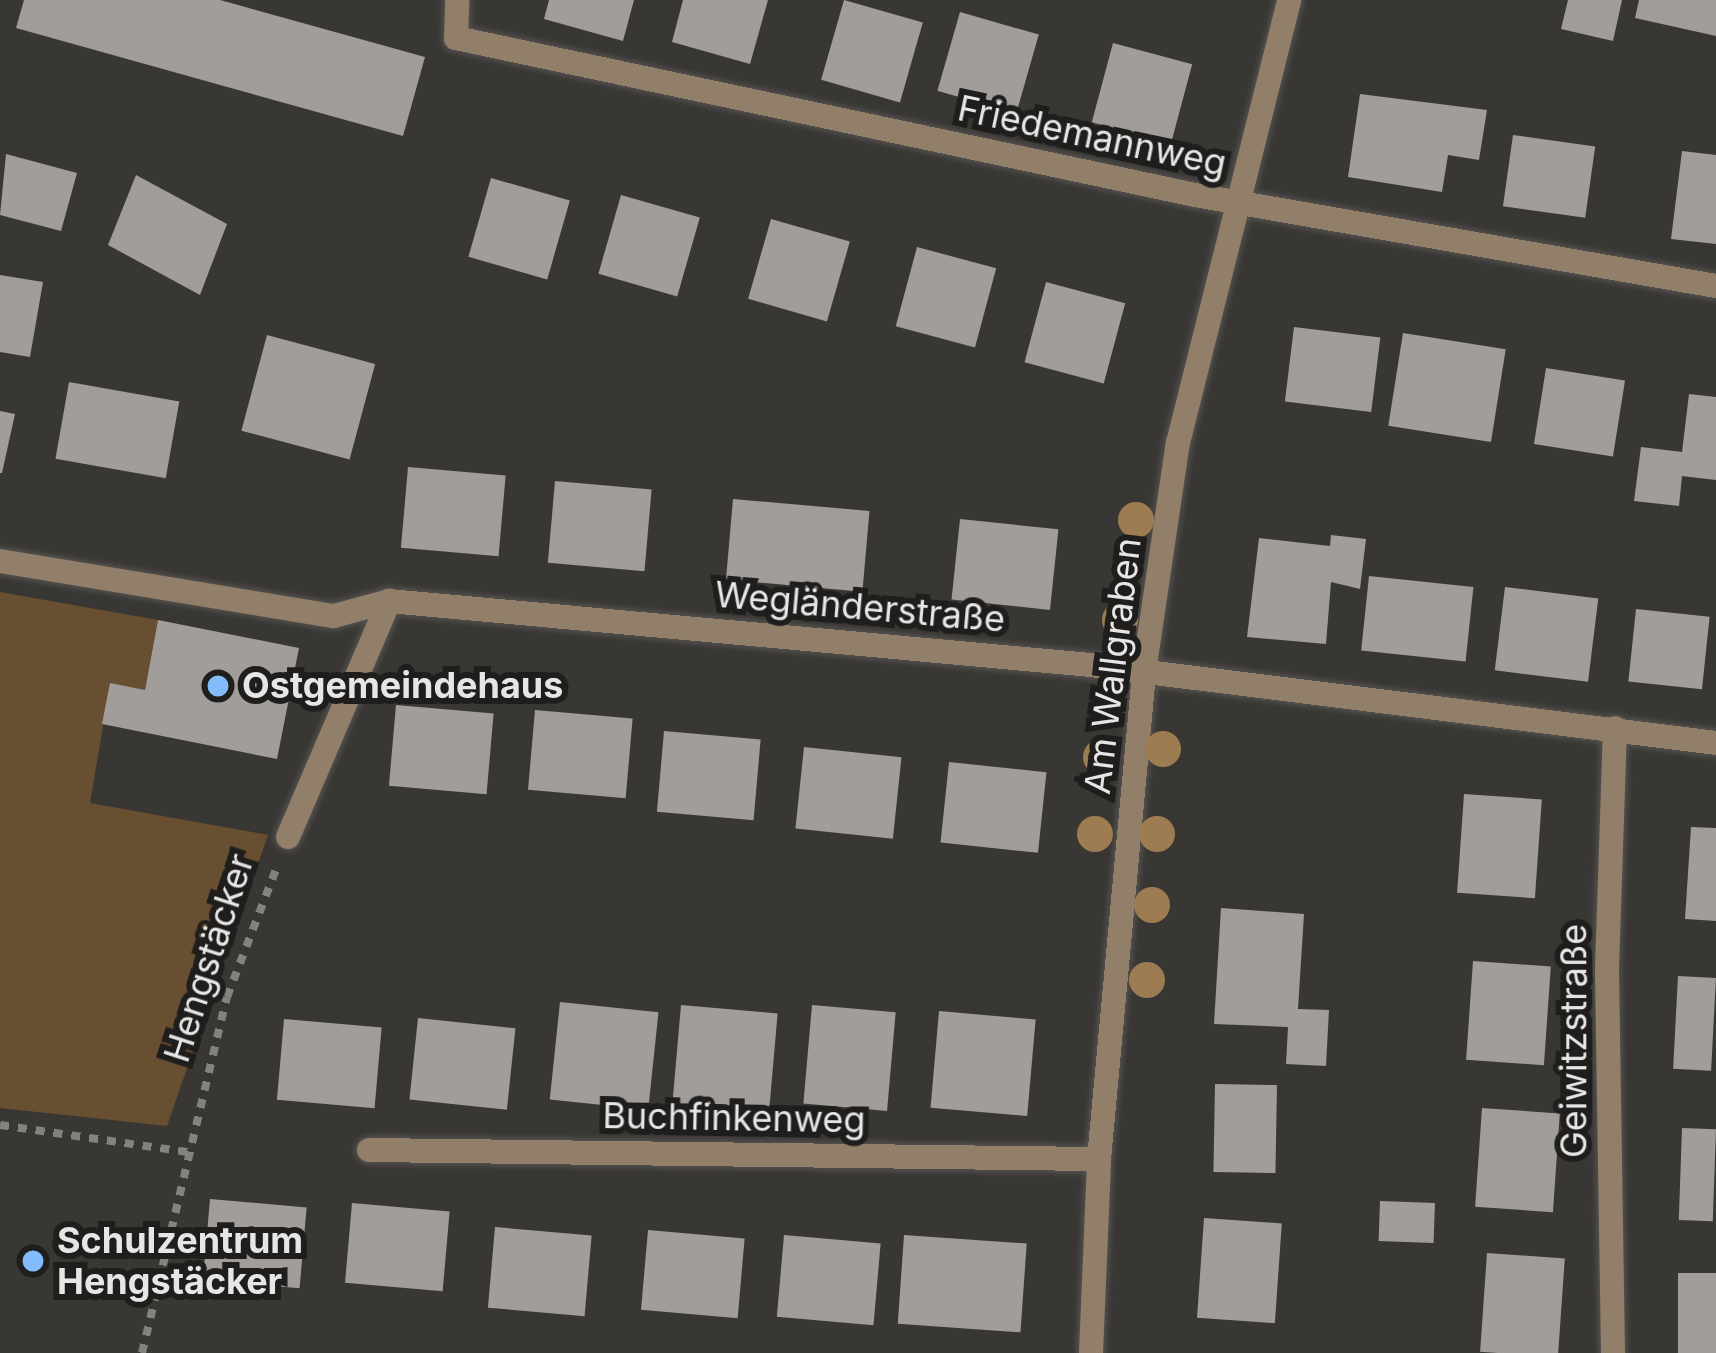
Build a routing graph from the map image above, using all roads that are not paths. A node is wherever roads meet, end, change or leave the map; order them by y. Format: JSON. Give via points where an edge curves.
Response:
{"nodes":[{"id":1,"x":457,"y":0,"type":"edge"},
{"id":2,"x":1289,"y":0,"type":"edge"},
{"id":3,"x":1237,"y":203,"type":"junction"},
{"id":4,"x":1716,"y":286,"type":"edge"},
{"id":5,"x":0,"y":561,"type":"edge"},
{"id":6,"x":388,"y":601,"type":"junction"},
{"id":7,"x":1144,"y":672,"type":"junction"},
{"id":8,"x":1616,"y":728,"type":"junction"},
{"id":9,"x":1716,"y":743,"type":"edge"},
{"id":10,"x":288,"y":837,"type":"road end"},
{"id":11,"x":369,"y":1150,"type":"dead end"},
{"id":12,"x":1099,"y":1159,"type":"junction"},
{"id":13,"x":1091,"y":1353,"type":"edge"},
{"id":14,"x":1613,"y":1353,"type":"edge"}],
"edges":[{"from":1,"to":3,"type":"street","name":"Friedemannweg","via":[[457,38]]},
{"from":2,"to":3,"type":"street","name":"Am Wallgraben"},
{"from":3,"to":4,"type":"street","name":"Friedemannweg"},
{"from":3,"to":7,"type":"street","name":"Am Wallgraben","via":[[1178,442]]},
{"from":5,"to":6,"type":"street","name":"Wegländerstraße","via":[[334,616]]},
{"from":6,"to":7,"type":"street","name":"Wegländerstraße"},
{"from":6,"to":10,"type":"street","name":"Hengstäcker"},
{"from":7,"to":8,"type":"street","name":"Wegländerstraße"},
{"from":7,"to":12,"type":"street","name":"Am Wallgraben"},
{"from":8,"to":9,"type":"street","name":"Wegländerstraße"},
{"from":8,"to":14,"type":"street","name":"Geiwitzstraße","via":[[1607,969]]},
{"from":11,"to":12,"type":"street","name":"Buchfinkenweg"},
{"from":12,"to":13,"type":"street","name":"Am Wallgraben"}]}
